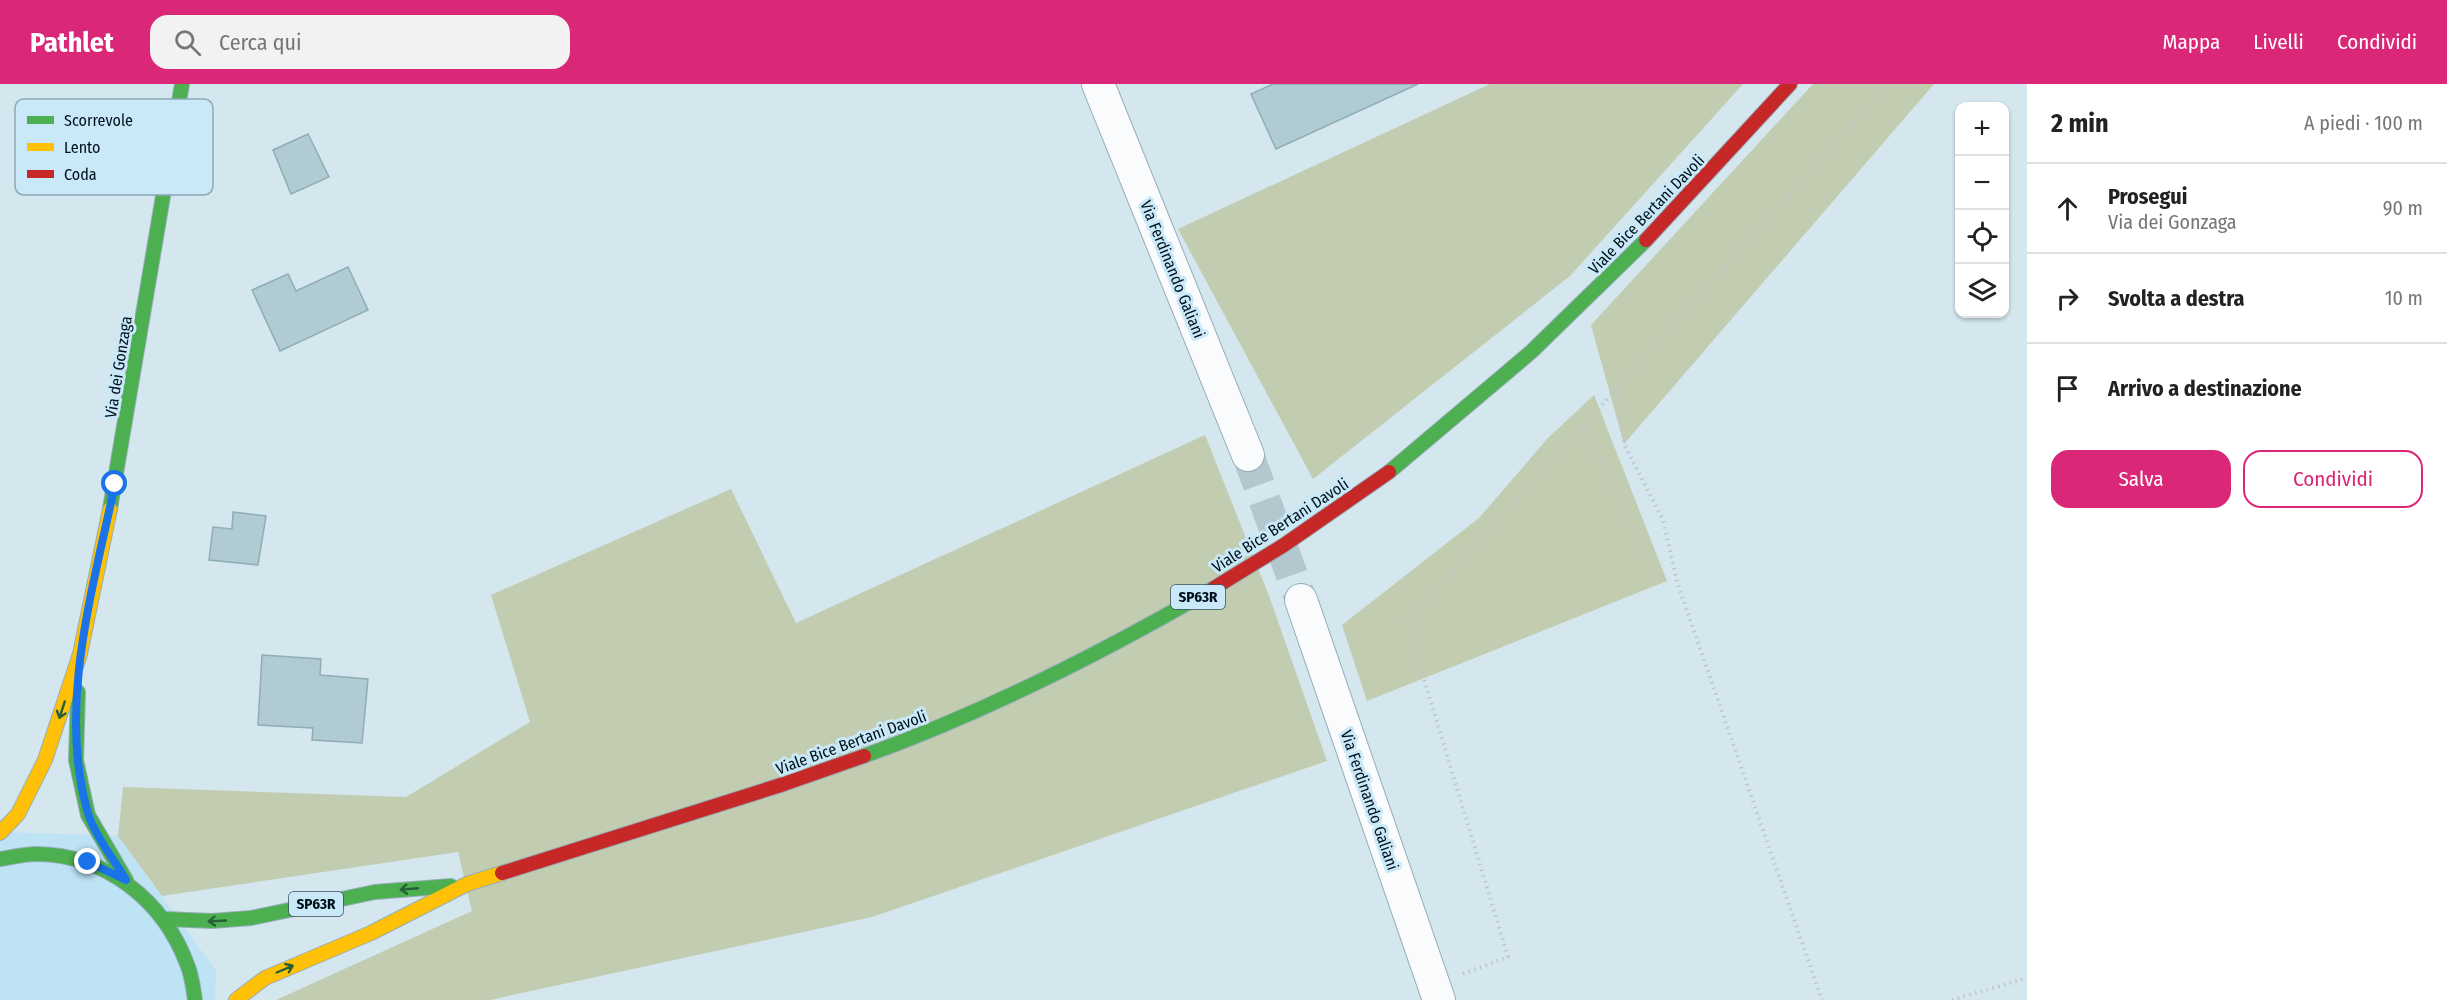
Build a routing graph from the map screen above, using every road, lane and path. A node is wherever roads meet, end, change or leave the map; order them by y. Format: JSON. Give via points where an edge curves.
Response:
{"nodes":[{"id":1,"x":182,"y":84,"type":"edge"},
{"id":2,"x":1098,"y":84,"type":"edge"},
{"id":3,"x":1790,"y":84,"type":"edge"},
{"id":4,"x":1889,"y":84,"type":"edge"},
{"id":5,"x":179,"y":99,"type":"edge"},
{"id":6,"x":163,"y":195,"type":"edge"},
{"id":7,"x":1618,"y":387,"type":"junction"},
{"id":8,"x":1584,"y":424,"type":"junction"},
{"id":9,"x":1248,"y":455,"type":"tunnel mouth"},
{"id":10,"x":1648,"y":560,"type":"dead end"},
{"id":11,"x":1301,"y":600,"type":"tunnel mouth"},
{"id":12,"x":80,"y":654,"type":"junction"},
{"id":13,"x":0,"y":833,"type":"edge"},
{"id":14,"x":0,"y":859,"type":"edge"},
{"id":15,"x":126,"y":880,"type":"junction"},
{"id":16,"x":467,"y":885,"type":"junction"},
{"id":17,"x":165,"y":919,"type":"junction"},
{"id":18,"x":2027,"y":978,"type":"edge"},
{"id":19,"x":1436,"y":993,"type":"edge"},
{"id":20,"x":195,"y":1000,"type":"edge"},
{"id":21,"x":236,"y":1000,"type":"edge"},
{"id":22,"x":1822,"y":1000,"type":"edge"},
{"id":23,"x":1952,"y":1000,"type":"edge"}],
"edges":[{"from":1,"to":5,"type":"main road","name":"Via dei Gonzaga"},
{"from":2,"to":9,"type":"street","name":"Via Ferdinando Galiani"},
{"from":3,"to":16,"type":"main road","name":"Viale Bice Bertani Davoli","number":"SP63R","via":[[1674,212],[1514,368],[1399,465],[1293,539],[1212,589],[1080,662],[916,737],[772,788]]},
{"from":4,"to":7,"type":"path"},
{"from":6,"to":12,"type":"main road","name":"Via dei Gonzaga","via":[[115,484]]},
{"from":7,"to":8,"type":"path"},
{"from":7,"to":22,"type":"path","via":[[1624,444],[1663,520],[1677,582]]},
{"from":8,"to":10,"type":"path"},
{"from":8,"to":19,"type":"path","via":[[1407,623],[1508,957]]},
{"from":11,"to":19,"type":"street","name":"Via Ferdinando Galiani"},
{"from":12,"to":13,"type":"main road","name":"Via dei Gonzaga","one_way":true,"via":[[45,759],[18,814]]},
{"from":12,"to":15,"type":"main road","name":"Via dei Gonzaga","via":[[76,760],[88,816]]},
{"from":14,"to":15,"type":"main road","via":[[25,854],[67,856]]},
{"from":15,"to":17,"type":"main road"},
{"from":16,"to":17,"type":"main road","number":"SP63R","one_way":true,"via":[[375,892],[251,918]]},
{"from":21,"to":16,"type":"main road","number":"SP63R","one_way":true,"via":[[265,978],[371,933]]},
{"from":17,"to":20,"type":"main road","via":[[189,964]]},
{"from":18,"to":23,"type":"path"}]}
